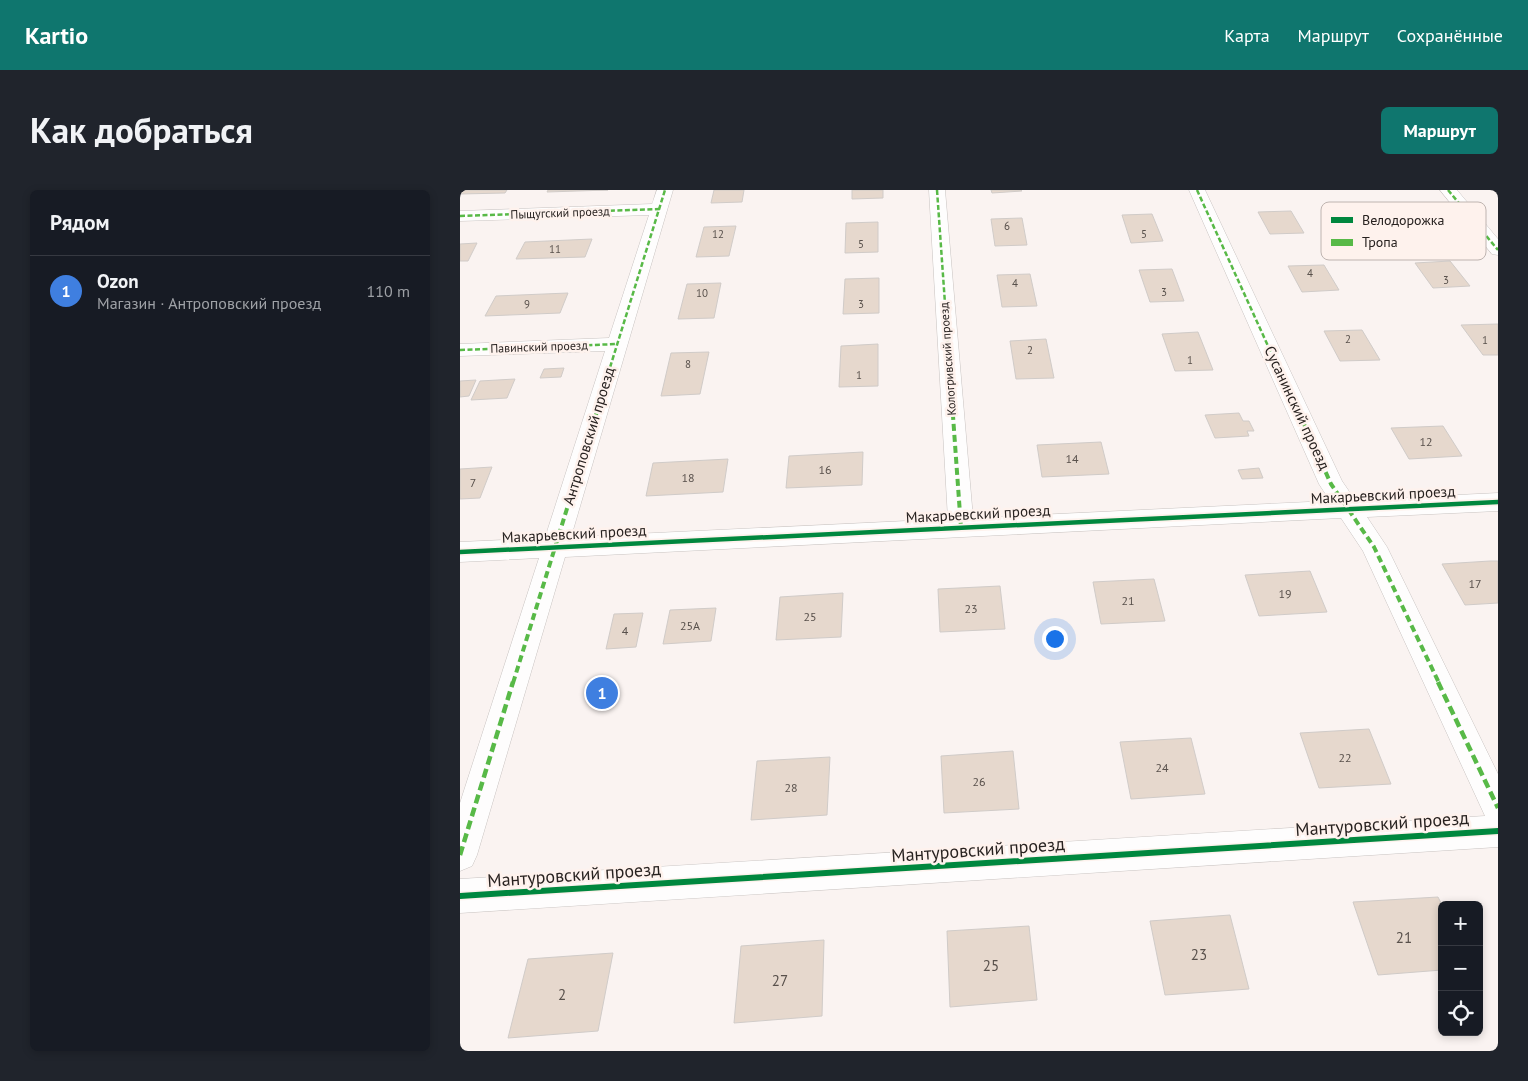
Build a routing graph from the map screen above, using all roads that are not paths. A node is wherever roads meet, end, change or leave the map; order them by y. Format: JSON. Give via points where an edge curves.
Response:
{"nodes":[{"id":1,"x":937,"y":190,"type":"edge"},
{"id":2,"x":1197,"y":190,"type":"edge"},
{"id":3,"x":1448,"y":190,"type":"edge"},
{"id":4,"x":662,"y":200,"type":"edge"},
{"id":5,"x":1458,"y":202,"type":"edge"},
{"id":6,"x":460,"y":216,"type":"edge"},
{"id":7,"x":1486,"y":236,"type":"edge"},
{"id":8,"x":1498,"y":250,"type":"edge"},
{"id":9,"x":618,"y":344,"type":"junction"},
{"id":10,"x":460,"y":350,"type":"edge"},
{"id":11,"x":1498,"y":502,"type":"edge"},
{"id":12,"x":1350,"y":510,"type":"junction"},
{"id":13,"x":961,"y":528,"type":"junction"},
{"id":14,"x":555,"y":547,"type":"junction"},
{"id":15,"x":460,"y":552,"type":"edge"},
{"id":16,"x":1498,"y":808,"type":"edge"},
{"id":17,"x":1498,"y":831,"type":"edge"},
{"id":18,"x":460,"y":854,"type":"edge"},
{"id":19,"x":460,"y":896,"type":"edge"}],
"edges":[{"from":1,"to":13,"type":"street","name":"Кологривский проезд"},
{"from":2,"to":12,"type":"street","name":"Сусанинский проезд","via":[[1331,484]]},
{"from":3,"to":5,"type":"street"},
{"from":4,"to":6,"type":"street","name":"Пыщугский проезд"},
{"from":4,"to":9,"type":"street","name":"Антроповский проезд"},
{"from":7,"to":8,"type":"street"},
{"from":9,"to":10,"type":"street","name":"Павинский проезд"},
{"from":9,"to":14,"type":"street","name":"Антроповский проезд"},
{"from":11,"to":12,"type":"street","name":"Макарьевский проезд"},
{"from":12,"to":13,"type":"street","name":"Макарьевский проезд"},
{"from":12,"to":16,"type":"street","name":"Сусанинский проезд","via":[[1374,547]]},
{"from":13,"to":14,"type":"street","name":"Макарьевский проезд"},
{"from":14,"to":15,"type":"street","name":"Макарьевский проезд"},
{"from":14,"to":18,"type":"street","name":"Антроповский проезд"},
{"from":17,"to":19,"type":"street","name":"Мантуровский проезд"}]}
